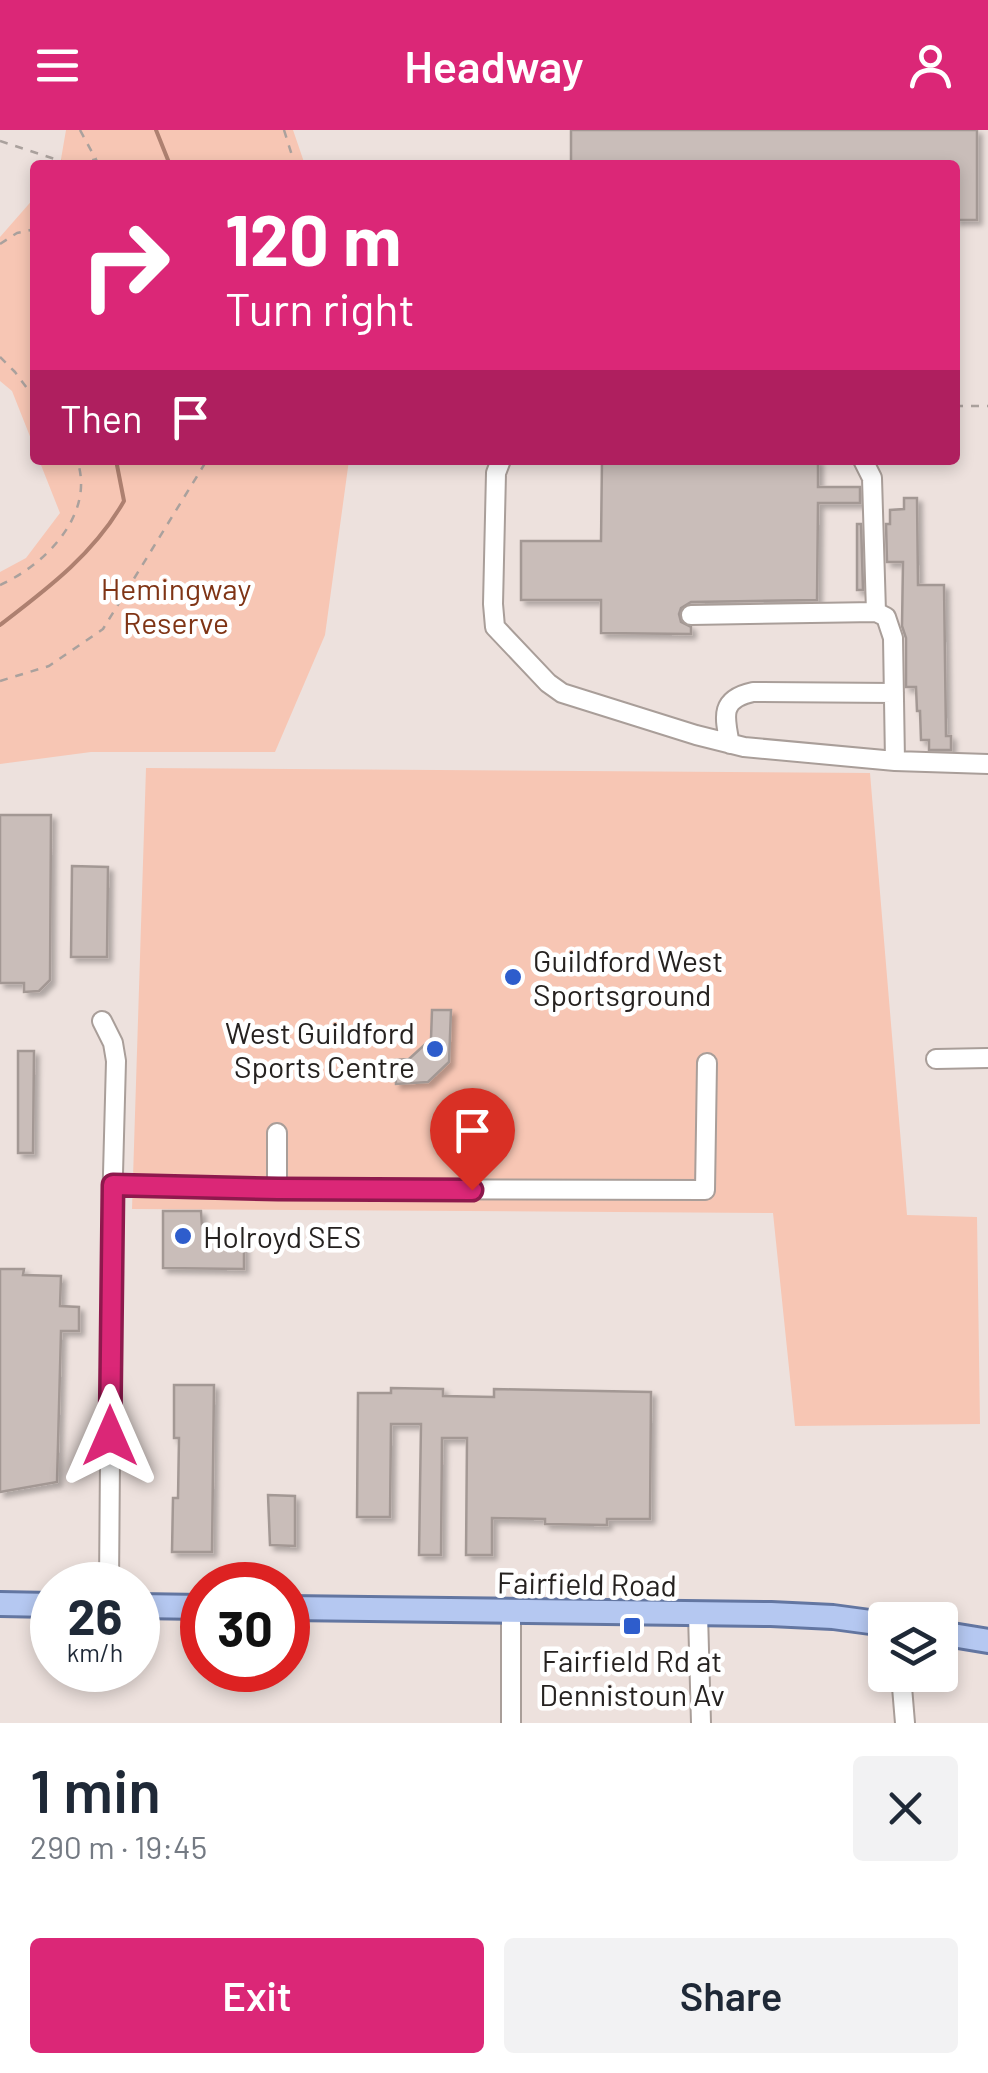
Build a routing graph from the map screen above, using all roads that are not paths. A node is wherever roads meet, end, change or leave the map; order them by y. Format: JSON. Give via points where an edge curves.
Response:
{"nodes":[{"id":1,"x":499,"y":465,"type":"edge"},
{"id":2,"x":866,"y":465,"type":"edge"},
{"id":3,"x":876,"y":612,"type":"junction"},
{"id":4,"x":690,"y":614,"type":"dead end"},
{"id":5,"x":894,"y":693,"type":"junction"},
{"id":6,"x":730,"y":744,"type":"junction"},
{"id":7,"x":896,"y":761,"type":"junction"},
{"id":8,"x":988,"y":764,"type":"edge"},
{"id":9,"x":102,"y":1020,"type":"dead end"},
{"id":10,"x":988,"y":1058,"type":"edge"},
{"id":11,"x":936,"y":1059,"type":"dead end"},
{"id":12,"x":707,"y":1063,"type":"dead end"},
{"id":13,"x":277,"y":1133,"type":"dead end"},
{"id":14,"x":113,"y":1185,"type":"junction"},
{"id":15,"x":278,"y":1189,"type":"junction"},
{"id":16,"x":109,"y":1562,"type":"edge"},
{"id":17,"x":0,"y":1604,"type":"edge"},
{"id":18,"x":30,"y":1605,"type":"edge"},
{"id":19,"x":310,"y":1608,"type":"edge"},
{"id":20,"x":511,"y":1612,"type":"junction"},
{"id":21,"x":698,"y":1614,"type":"junction"},
{"id":22,"x":868,"y":1621,"type":"edge"},
{"id":23,"x":958,"y":1636,"type":"edge"},
{"id":24,"x":988,"y":1641,"type":"edge"},
{"id":25,"x":902,"y":1692,"type":"edge"},
{"id":26,"x":511,"y":1723,"type":"edge"},
{"id":27,"x":701,"y":1723,"type":"edge"},
{"id":28,"x":905,"y":1723,"type":"edge"}],
"edges":[{"from":1,"to":6,"type":"street","via":[[495,627],[562,693]]},
{"from":2,"to":3,"type":"street"},
{"from":3,"to":4,"type":"street"},
{"from":3,"to":5,"type":"street","via":[[886,617],[894,638]]},
{"from":5,"to":6,"type":"street","via":[[738,695],[725,721]]},
{"from":5,"to":7,"type":"street"},
{"from":6,"to":7,"type":"street"},
{"from":7,"to":8,"type":"street"},
{"from":9,"to":14,"type":"street","via":[[116,1061]]},
{"from":10,"to":11,"type":"street"},
{"from":12,"to":15,"type":"street","via":[[705,1190]]},
{"from":13,"to":15,"type":"street"},
{"from":14,"to":15,"type":"street"},
{"from":14,"to":16,"type":"street"},
{"from":17,"to":18,"type":"main road"},
{"from":19,"to":20,"type":"main road","name":"Fairfield Road"},
{"from":20,"to":21,"type":"main road","name":"Fairfield Road"},
{"from":20,"to":26,"type":"street"},
{"from":21,"to":22,"type":"main road","name":"Fairfield Road"},
{"from":21,"to":27,"type":"street"},
{"from":23,"to":24,"type":"main road"},
{"from":25,"to":28,"type":"street"}]}
